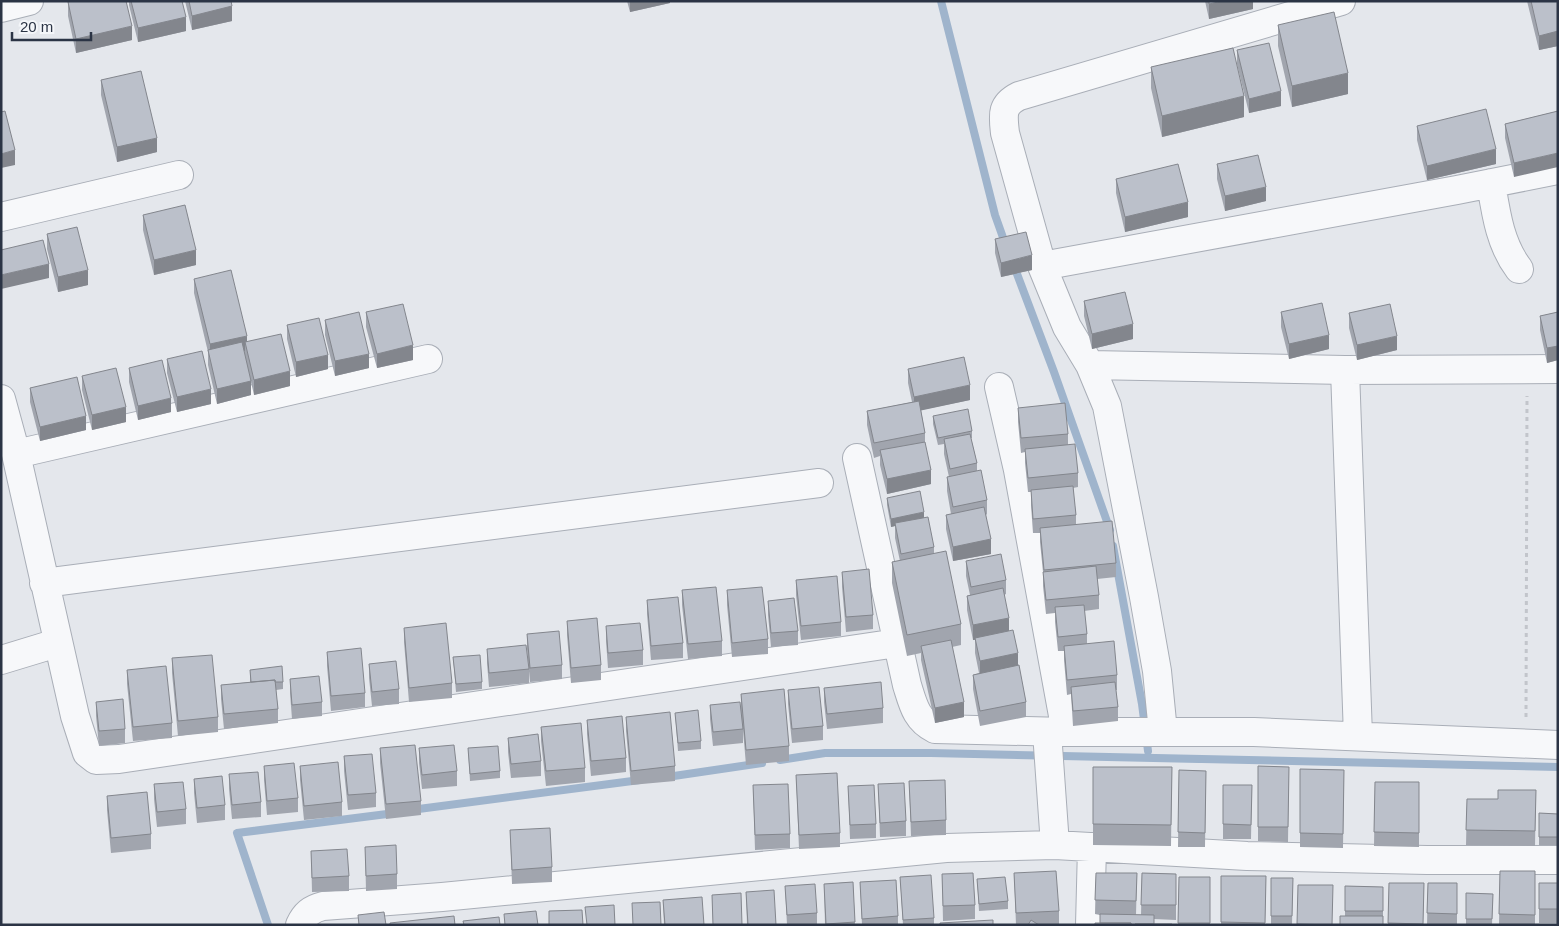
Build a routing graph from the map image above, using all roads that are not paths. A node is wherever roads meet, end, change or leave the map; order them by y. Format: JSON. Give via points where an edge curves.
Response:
{"nodes":[{"id":1,"x":29,"y":1,"type":"edge"},
{"id":2,"x":1341,"y":1,"type":"edge"},
{"id":3,"x":1,"y":8,"type":"edge"},
{"id":4,"x":1558,"y":170,"type":"edge"},
{"id":5,"x":179,"y":175,"type":"dead end"},
{"id":6,"x":1491,"y":184,"type":"junction"},
{"id":7,"x":1,"y":217,"type":"edge"},
{"id":8,"x":1042,"y":266,"type":"junction"},
{"id":9,"x":1519,"y":270,"type":"dead end"},
{"id":10,"x":428,"y":358,"type":"dead end"},
{"id":11,"x":1090,"y":366,"type":"junction"},
{"id":12,"x":1558,"y":369,"type":"edge"},
{"id":13,"x":1345,"y":370,"type":"junction"},
{"id":14,"x":999,"y":387,"type":"dead end"},
{"id":15,"x":1,"y":399,"type":"edge"},
{"id":16,"x":16,"y":454,"type":"junction"},
{"id":17,"x":857,"y":458,"type":"dead end"},
{"id":18,"x":819,"y":483,"type":"dead end"},
{"id":19,"x":44,"y":583,"type":"junction"},
{"id":20,"x":58,"y":642,"type":"junction"},
{"id":21,"x":897,"y":642,"type":"junction"},
{"id":22,"x":1,"y":660,"type":"edge"},
{"id":23,"x":1056,"y":732,"type":"junction"},
{"id":24,"x":1163,"y":732,"type":"junction"},
{"id":25,"x":1358,"y":736,"type":"junction"},
{"id":26,"x":1558,"y":744,"type":"edge"},
{"id":27,"x":1055,"y":845,"type":"junction"},
{"id":28,"x":1092,"y":847,"type":"junction"},
{"id":29,"x":1558,"y":860,"type":"edge"},
{"id":30,"x":300,"y":925,"type":"edge"},
{"id":31,"x":1090,"y":925,"type":"edge"}],
"edges":[{"from":1,"to":3,"type":"street"},
{"from":2,"to":8,"type":"street","via":[[1009,101],[1004,110],[1004,133]]},
{"from":4,"to":6,"type":"street"},
{"from":5,"to":7,"type":"street"},
{"from":6,"to":8,"type":"street"},
{"from":6,"to":9,"type":"street","via":[[1497,221],[1509,256]]},
{"from":8,"to":11,"type":"street","via":[[1067,327]]},
{"from":10,"to":16,"type":"street"},
{"from":11,"to":13,"type":"street"},
{"from":11,"to":24,"type":"street","via":[[1107,406],[1124,486],[1157,671]]},
{"from":12,"to":13,"type":"street"},
{"from":13,"to":25,"type":"street"},
{"from":14,"to":23,"type":"street","via":[[1018,470]]},
{"from":15,"to":16,"type":"street"},
{"from":16,"to":19,"type":"street"},
{"from":17,"to":21,"type":"street"},
{"from":18,"to":19,"type":"street"},
{"from":19,"to":20,"type":"street"},
{"from":20,"to":21,"type":"street","via":[[83,745],[92,758],[102,761]]},
{"from":20,"to":22,"type":"street"},
{"from":21,"to":23,"type":"street","via":[[916,712],[926,725]]},
{"from":23,"to":24,"type":"street"},
{"from":23,"to":27,"type":"street"},
{"from":24,"to":25,"type":"street"},
{"from":25,"to":26,"type":"street"},
{"from":27,"to":28,"type":"street"},
{"from":27,"to":30,"type":"street","via":[[946,848],[442,898],[323,906],[305,915]]},
{"from":28,"to":29,"type":"street","via":[[1247,856]]},
{"from":28,"to":31,"type":"street"}]}
